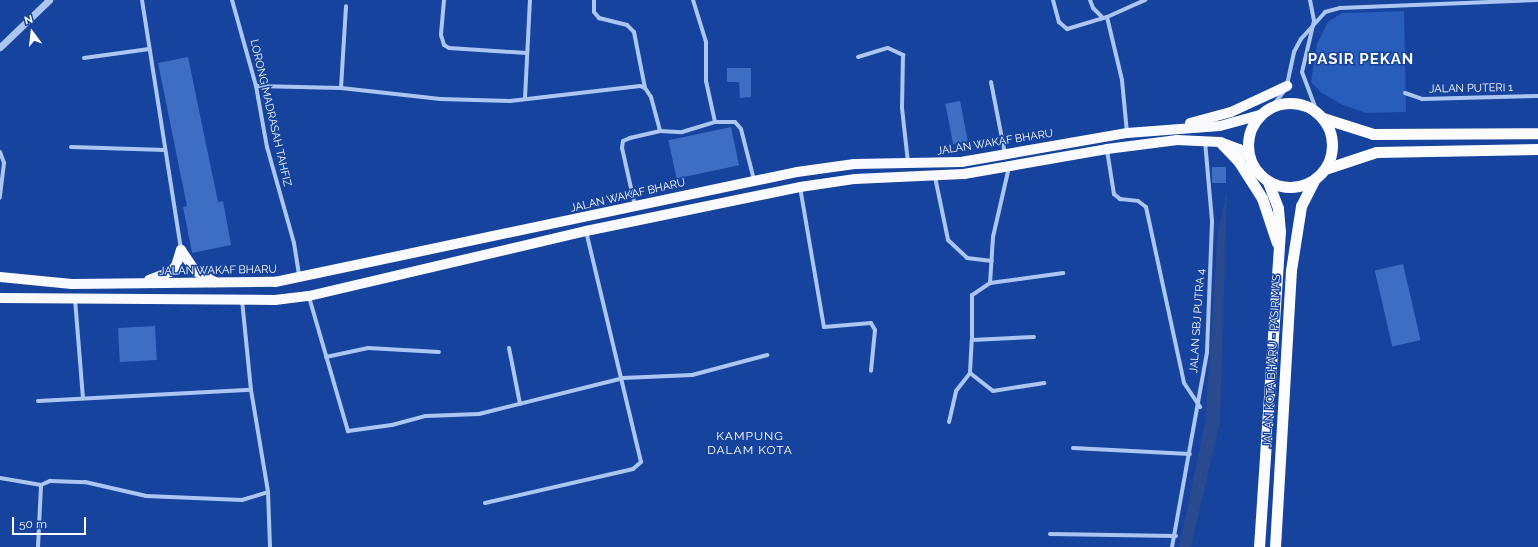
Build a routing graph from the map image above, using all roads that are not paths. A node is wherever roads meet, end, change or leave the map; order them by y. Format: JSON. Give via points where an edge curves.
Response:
{"nodes":[{"id":1,"x":49,"y":0,"type":"edge"},
{"id":2,"x":142,"y":0,"type":"edge"},
{"id":3,"x":232,"y":0,"type":"edge"},
{"id":4,"x":444,"y":0,"type":"edge"},
{"id":5,"x":530,"y":0,"type":"edge"},
{"id":6,"x":594,"y":0,"type":"edge"},
{"id":7,"x":693,"y":0,"type":"edge"},
{"id":8,"x":1053,"y":0,"type":"edge"},
{"id":9,"x":1090,"y":0,"type":"edge"},
{"id":10,"x":1145,"y":0,"type":"edge"},
{"id":11,"x":1310,"y":0,"type":"edge"},
{"id":12,"x":1538,"y":0,"type":"edge"},
{"id":13,"x":346,"y":6,"type":"dead end"},
{"id":14,"x":1105,"y":18,"type":"junction"},
{"id":15,"x":1314,"y":21,"type":"junction"},
{"id":16,"x":0,"y":46,"type":"edge"},
{"id":17,"x":149,"y":49,"type":"junction"},
{"id":18,"x":527,"y":53,"type":"junction"},
{"id":19,"x":84,"y":58,"type":"dead end"},
{"id":20,"x":858,"y":58,"type":"dead end"},
{"id":21,"x":992,"y":82,"type":"dead end"},
{"id":22,"x":256,"y":86,"type":"junction"},
{"id":23,"x":1287,"y":86,"type":"junction"},
{"id":24,"x":341,"y":88,"type":"junction"},
{"id":25,"x":645,"y":88,"type":"junction"},
{"id":26,"x":1405,"y":93,"type":"dead end"},
{"id":27,"x":1538,"y":96,"type":"edge"},
{"id":28,"x":525,"y":98,"type":"junction"},
{"id":29,"x":1272,"y":107,"type":"junction"},
{"id":30,"x":1260,"y":115,"type":"junction"},
{"id":31,"x":1320,"y":115,"type":"junction"},
{"id":32,"x":715,"y":122,"type":"junction"},
{"id":33,"x":1149,"y":131,"type":"junction"},
{"id":34,"x":660,"y":132,"type":"junction"},
{"id":35,"x":1128,"y":133,"type":"junction"},
{"id":36,"x":1538,"y":133,"type":"edge"},
{"id":37,"x":1205,"y":141,"type":"junction"},
{"id":38,"x":1220,"y":142,"type":"junction"},
{"id":39,"x":71,"y":147,"type":"dead end"},
{"id":40,"x":1107,"y":149,"type":"junction"},
{"id":41,"x":1538,"y":149,"type":"edge"},
{"id":42,"x":165,"y":150,"type":"junction"},
{"id":43,"x":0,"y":152,"type":"edge"},
{"id":44,"x":1005,"y":154,"type":"junction"},
{"id":45,"x":1249,"y":157,"type":"junction"},
{"id":46,"x":908,"y":164,"type":"junction"},
{"id":47,"x":1009,"y":166,"type":"junction"},
{"id":48,"x":1325,"y":169,"type":"junction"},
{"id":49,"x":935,"y":177,"type":"junction"},
{"id":50,"x":754,"y":180,"type":"junction"},
{"id":51,"x":1314,"y":180,"type":"junction"},
{"id":52,"x":1268,"y":182,"type":"junction"},
{"id":53,"x":800,"y":187,"type":"junction"},
{"id":54,"x":0,"y":198,"type":"edge"},
{"id":55,"x":635,"y":207,"type":"junction"},
{"id":56,"x":586,"y":231,"type":"junction"},
{"id":57,"x":1278,"y":248,"type":"junction"},
{"id":58,"x":181,"y":250,"type":"junction"},
{"id":59,"x":992,"y":261,"type":"junction"},
{"id":60,"x":1063,"y":273,"type":"dead end"},
{"id":61,"x":0,"y":277,"type":"edge"},
{"id":62,"x":299,"y":278,"type":"junction"},
{"id":63,"x":217,"y":283,"type":"junction"},
{"id":64,"x":990,"y":283,"type":"junction"},
{"id":65,"x":133,"y":284,"type":"junction"},
{"id":66,"x":308,"y":296,"type":"junction"},
{"id":67,"x":0,"y":298,"type":"edge"},
{"id":68,"x":75,"y":299,"type":"junction"},
{"id":69,"x":242,"y":300,"type":"junction"},
{"id":70,"x":1034,"y":337,"type":"dead end"},
{"id":71,"x":972,"y":340,"type":"junction"},
{"id":72,"x":509,"y":348,"type":"dead end"},
{"id":73,"x":439,"y":352,"type":"dead end"},
{"id":74,"x":767,"y":355,"type":"dead end"},
{"id":75,"x":326,"y":356,"type":"junction"},
{"id":76,"x":871,"y":371,"type":"dead end"},
{"id":77,"x":970,"y":373,"type":"junction"},
{"id":78,"x":623,"y":378,"type":"junction"},
{"id":79,"x":1044,"y":383,"type":"dead end"},
{"id":80,"x":251,"y":390,"type":"junction"},
{"id":81,"x":84,"y":398,"type":"junction"},
{"id":82,"x":38,"y":401,"type":"dead end"},
{"id":83,"x":520,"y":404,"type":"junction"},
{"id":84,"x":1200,"y":407,"type":"junction"},
{"id":85,"x":949,"y":422,"type":"dead end"},
{"id":86,"x":1073,"y":448,"type":"dead end"},
{"id":87,"x":1190,"y":454,"type":"junction"},
{"id":88,"x":0,"y":478,"type":"edge"},
{"id":89,"x":41,"y":485,"type":"junction"},
{"id":90,"x":268,"y":492,"type":"junction"},
{"id":91,"x":485,"y":503,"type":"dead end"},
{"id":92,"x":1050,"y":534,"type":"dead end"},
{"id":93,"x":1176,"y":536,"type":"junction"},
{"id":94,"x":38,"y":547,"type":"edge"},
{"id":95,"x":270,"y":547,"type":"edge"},
{"id":96,"x":1172,"y":547,"type":"edge"},
{"id":97,"x":1259,"y":547,"type":"edge"},
{"id":98,"x":1275,"y":547,"type":"edge"}],
"edges":[{"from":1,"to":16,"type":"street"},
{"from":2,"to":17,"type":"street"},
{"from":3,"to":22,"type":"street","name":"LORONG MADRASAH TAHFIZ"},
{"from":4,"to":18,"type":"street","via":[[441,35],[444,45],[449,48]]},
{"from":5,"to":18,"type":"street"},
{"from":6,"to":25,"type":"street","via":[[594,12],[599,18],[627,25],[634,32]]},
{"from":7,"to":32,"type":"street","via":[[706,42],[706,81]]},
{"from":8,"to":14,"type":"street","via":[[1059,22],[1067,29]]},
{"from":9,"to":14,"type":"street","via":[[1093,8]]},
{"from":10,"to":14,"type":"street"},
{"from":11,"to":15,"type":"street"},
{"from":12,"to":15,"type":"street","via":[[1340,8],[1325,12]]},
{"from":13,"to":24,"type":"street"},
{"from":14,"to":35,"type":"street","via":[[1122,80]]},
{"from":15,"to":23,"type":"street","via":[[1294,52]]},
{"from":15,"to":31,"type":"street","via":[[1302,72]]},
{"from":17,"to":19,"type":"street"},
{"from":17,"to":42,"type":"street"},
{"from":18,"to":28,"type":"street"},
{"from":20,"to":46,"type":"street","via":[[888,48],[902,55],[902,108]]},
{"from":21,"to":44,"type":"street"},
{"from":22,"to":24,"type":"street"},
{"from":22,"to":62,"type":"street","name":"LORONG MADRASAH TAHFIZ","via":[[267,148],[294,243]]},
{"from":23,"to":29,"type":"street"},
{"from":23,"to":33,"type":"main road","via":[[1218,117]]},
{"from":24,"to":28,"type":"street","via":[[440,99],[510,102]]},
{"from":25,"to":28,"type":"street","via":[[635,86]]},
{"from":25,"to":34,"type":"street","via":[[651,97]]},
{"from":26,"to":27,"type":"street","name":"JALAN PUTERI 1","via":[[1422,99]]},
{"from":29,"to":30,"type":"highway"},
{"from":29,"to":31,"type":"highway","via":[[1300,104]]},
{"from":30,"to":33,"type":"main road","name":"JALAN WAKAF BHARU","via":[[1220,126]]},
{"from":30,"to":45,"type":"highway","via":[[1249,135]]},
{"from":31,"to":36,"type":"highway","via":[[1373,134]]},
{"from":31,"to":48,"type":"highway","via":[[1333,143]]},
{"from":32,"to":34,"type":"street","via":[[682,132]]},
{"from":32,"to":50,"type":"street","via":[[730,121],[739,124]]},
{"from":33,"to":35,"type":"main road","name":"JALAN WAKAF BHARU"},
{"from":34,"to":55,"type":"street","via":[[630,138],[622,145]]},
{"from":35,"to":44,"type":"main road","name":"JALAN WAKAF BHARU"},
{"from":37,"to":38,"type":"main road"},
{"from":37,"to":40,"type":"main road","via":[[1170,141]]},
{"from":37,"to":84,"type":"street","name":"JALAN SBJ PUTRA 4","via":[[1212,221],[1207,352]]},
{"from":38,"to":45,"type":"main road","via":[[1239,149]]},
{"from":38,"to":57,"type":"highway","via":[[1239,162],[1262,198]]},
{"from":39,"to":42,"type":"street"},
{"from":40,"to":47,"type":"main road"},
{"from":40,"to":84,"type":"street","via":[[1114,194],[1120,199],[1138,200],[1146,207],[1184,383]]},
{"from":41,"to":48,"type":"highway","via":[[1376,152]]},
{"from":42,"to":58,"type":"street"},
{"from":43,"to":54,"type":"street","via":[[4,164]]},
{"from":44,"to":46,"type":"main road","name":"JALAN WAKAF BHARU","via":[[961,162]]},
{"from":45,"to":52,"type":"highway","via":[[1253,167]]},
{"from":46,"to":50,"type":"main road","name":"JALAN WAKAF BHARU","via":[[854,164]]},
{"from":47,"to":49,"type":"main road"},
{"from":47,"to":59,"type":"street","via":[[993,237]]},
{"from":48,"to":51,"type":"highway"},
{"from":49,"to":53,"type":"main road","via":[[855,179]]},
{"from":49,"to":59,"type":"street","via":[[948,240],[967,258]]},
{"from":50,"to":55,"type":"main road","name":"JALAN WAKAF BHARU"},
{"from":51,"to":52,"type":"highway","via":[[1291,188]]},
{"from":51,"to":98,"type":"highway","name":"JALAN KOTA BHARU - PASIR MAS","via":[[1301,206],[1291,270]]},
{"from":52,"to":57,"type":"highway","name":"JALAN KOTA BHARU - PASIR MAS","via":[[1280,218]]},
{"from":53,"to":56,"type":"main road"},
{"from":53,"to":76,"type":"street","via":[[824,327],[871,323],[875,330]]},
{"from":55,"to":62,"type":"main road","name":"JALAN WAKAF BHARU"},
{"from":56,"to":66,"type":"main road"},
{"from":56,"to":78,"type":"street"},
{"from":57,"to":97,"type":"highway","name":"JALAN KOTA BHARU - PASIR MAS"},
{"from":58,"to":63,"type":"main road","via":[[195,271]]},
{"from":58,"to":65,"type":"main road","via":[[176,266],[170,272]]},
{"from":59,"to":64,"type":"street"},
{"from":60,"to":64,"type":"street"},
{"from":61,"to":65,"type":"main road","name":"JALAN WAKAF BHARU","via":[[72,284]]},
{"from":62,"to":63,"type":"main road","name":"JALAN WAKAF BHARU","via":[[275,282]]},
{"from":63,"to":65,"type":"main road","name":"JALAN WAKAF BHARU"},
{"from":64,"to":71,"type":"street","via":[[972,295]]},
{"from":66,"to":69,"type":"main road"},
{"from":66,"to":75,"type":"street"},
{"from":67,"to":68,"type":"main road"},
{"from":68,"to":69,"type":"main road"},
{"from":68,"to":81,"type":"street"},
{"from":69,"to":80,"type":"street"},
{"from":70,"to":71,"type":"street"},
{"from":71,"to":77,"type":"street"},
{"from":72,"to":83,"type":"street"},
{"from":73,"to":75,"type":"street","via":[[368,348]]},
{"from":74,"to":78,"type":"street","via":[[692,375]]},
{"from":75,"to":83,"type":"street","via":[[348,430],[392,425],[426,416],[479,414]]},
{"from":77,"to":79,"type":"street","via":[[993,391]]},
{"from":77,"to":85,"type":"street","via":[[956,391]]},
{"from":78,"to":83,"type":"street"},
{"from":78,"to":91,"type":"street","via":[[641,462],[638,467]]},
{"from":80,"to":81,"type":"street"},
{"from":80,"to":90,"type":"street"},
{"from":81,"to":82,"type":"street"},
{"from":84,"to":87,"type":"street","name":"JALAN SBJ PUTRA 4"},
{"from":86,"to":87,"type":"street"},
{"from":87,"to":93,"type":"street","name":"JALAN SBJ PUTRA 4"},
{"from":88,"to":89,"type":"street"},
{"from":89,"to":90,"type":"street","via":[[62,481],[85,482],[146,496],[242,500]]},
{"from":89,"to":94,"type":"street"},
{"from":90,"to":95,"type":"street"},
{"from":92,"to":93,"type":"street"},
{"from":93,"to":96,"type":"street","name":"JALAN SBJ PUTRA 4"}]}
